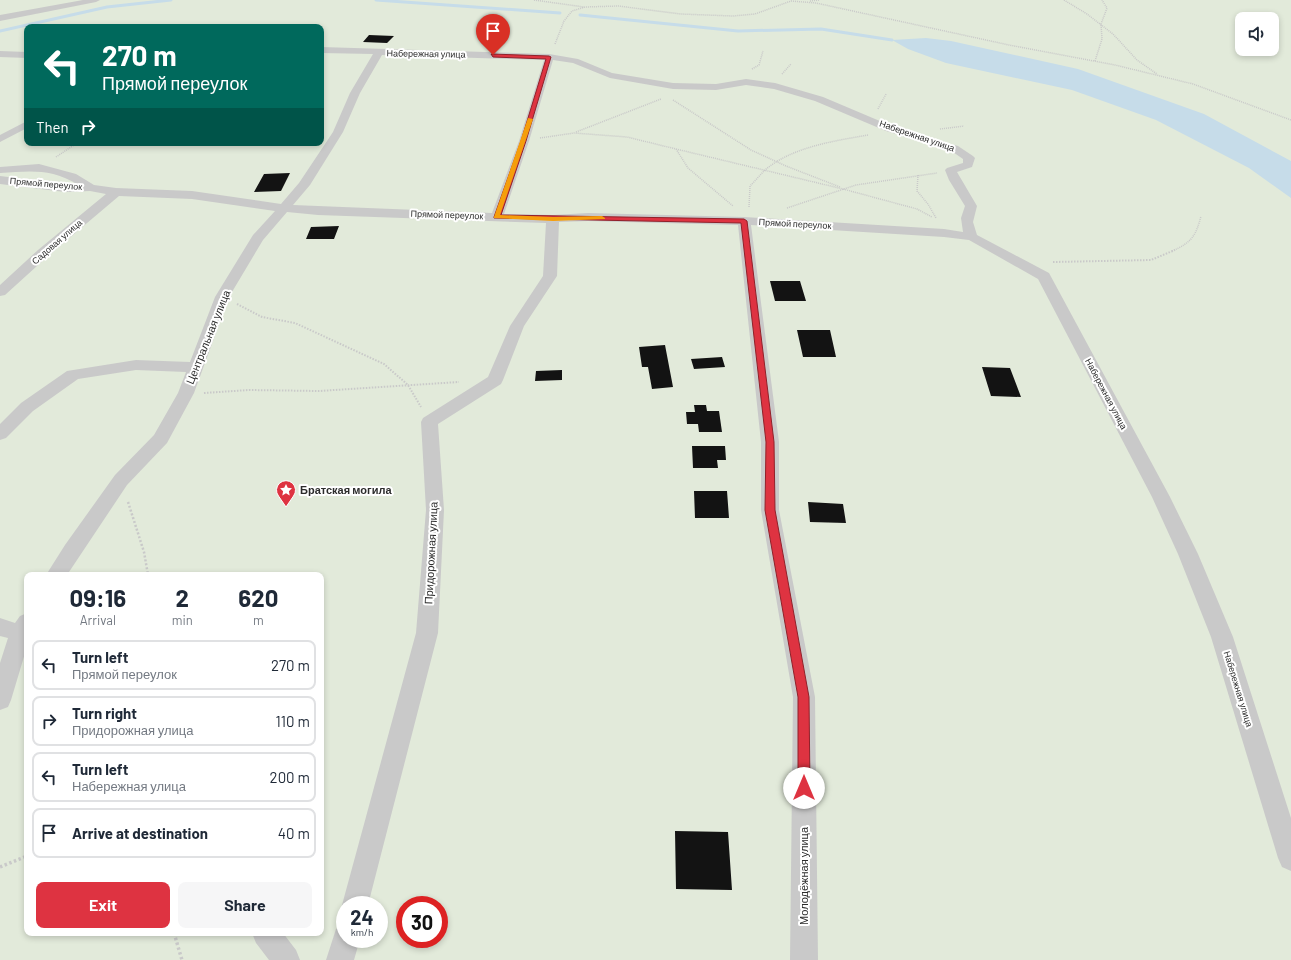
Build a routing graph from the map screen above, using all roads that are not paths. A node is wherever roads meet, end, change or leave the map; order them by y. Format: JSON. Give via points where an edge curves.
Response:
{"nodes":[{"id":1,"x":96,"y":0,"type":"edge"},
{"id":2,"x":0,"y":18,"type":"edge"},
{"id":3,"x":324,"y":50,"type":"edge"},
{"id":4,"x":378,"y":53,"type":"junction"},
{"id":5,"x":0,"y":54,"type":"edge"},
{"id":6,"x":24,"y":55,"type":"edge"},
{"id":7,"x":549,"y":57,"type":"junction"},
{"id":8,"x":24,"y":126,"type":"edge"},
{"id":9,"x":0,"y":139,"type":"edge"},
{"id":10,"x":0,"y":170,"type":"edge"},
{"id":11,"x":0,"y":180,"type":"edge"},
{"id":12,"x":91,"y":188,"type":"junction"},
{"id":13,"x":116,"y":192,"type":"junction"},
{"id":14,"x":283,"y":208,"type":"junction"},
{"id":15,"x":497,"y":217,"type":"junction"},
{"id":16,"x":553,"y":219,"type":"junction"},
{"id":17,"x":744,"y":221,"type":"junction"},
{"id":18,"x":972,"y":237,"type":"junction"},
{"id":19,"x":0,"y":292,"type":"edge"},
{"id":20,"x":195,"y":367,"type":"junction"},
{"id":21,"x":0,"y":434,"type":"edge"},
{"id":22,"x":58,"y":572,"type":"edge"},
{"id":23,"x":18,"y":631,"type":"edge"},
{"id":24,"x":0,"y":700,"type":"edge"},
{"id":25,"x":1291,"y":858,"type":"edge"},
{"id":26,"x":357,"y":896,"type":"edge"},
{"id":27,"x":268,"y":936,"type":"edge"},
{"id":28,"x":343,"y":948,"type":"edge"},
{"id":29,"x":286,"y":960,"type":"edge"},
{"id":30,"x":340,"y":960,"type":"edge"},
{"id":31,"x":804,"y":960,"type":"edge"}],
"edges":[{"from":1,"to":2,"type":"street"},
{"from":3,"to":4,"type":"street","name":"Набережная улица"},
{"from":4,"to":7,"type":"street","name":"Набережная улица"},
{"from":4,"to":14,"type":"street","name":"Центральная улица","via":[[355,93],[338,132],[304,185]]},
{"from":5,"to":6,"type":"street"},
{"from":7,"to":15,"type":"street","via":[[524,141]]},
{"from":7,"to":18,"type":"street","name":"Набережная улица","via":[[575,61],[610,75],[673,86],[716,87],[746,82],[775,86],[819,99],[890,128],[954,148],[969,158],[968,165],[951,170],[971,206],[966,217],[967,228]]},
{"from":8,"to":9,"type":"street"},
{"from":10,"to":12,"type":"street","name":"Прямой переулок","via":[[39,168],[72,176]]},
{"from":11,"to":12,"type":"street","name":"Прямой переулок","via":[[65,188]]},
{"from":12,"to":13,"type":"street","name":"Прямой переулок"},
{"from":13,"to":14,"type":"street","name":"Прямой переулок","via":[[192,195]]},
{"from":13,"to":19,"type":"street","name":"Садовая улица"},
{"from":14,"to":15,"type":"street","name":"Прямой переулок"},
{"from":14,"to":20,"type":"street","name":"Центральная улица","via":[[258,238],[222,297]]},
{"from":15,"to":16,"type":"street","name":"Прямой переулок"},
{"from":16,"to":17,"type":"street","name":"Прямой переулок","via":[[588,217]]},
{"from":16,"to":26,"type":"street","name":"Придорожная улица","via":[[550,276],[517,326],[495,380],[429,422],[435,510],[426,633]]},
{"from":17,"to":18,"type":"street","name":"Прямой переулок","via":[[944,233]]},
{"from":17,"to":31,"type":"street","name":"Молодёжная улица","via":[[770,442],[770,510],[804,697]]},
{"from":18,"to":25,"type":"street","name":"Набережная улица","via":[[1044,276],[1161,497],[1222,637]]},
{"from":20,"to":21,"type":"street","via":[[136,365],[73,375],[27,407]]},
{"from":20,"to":22,"type":"street","name":"Центральная улица","via":[[186,393],[161,439],[121,480]]},
{"from":23,"to":24,"type":"street"},
{"from":27,"to":29,"type":"street"},
{"from":28,"to":30,"type":"street"}]}
